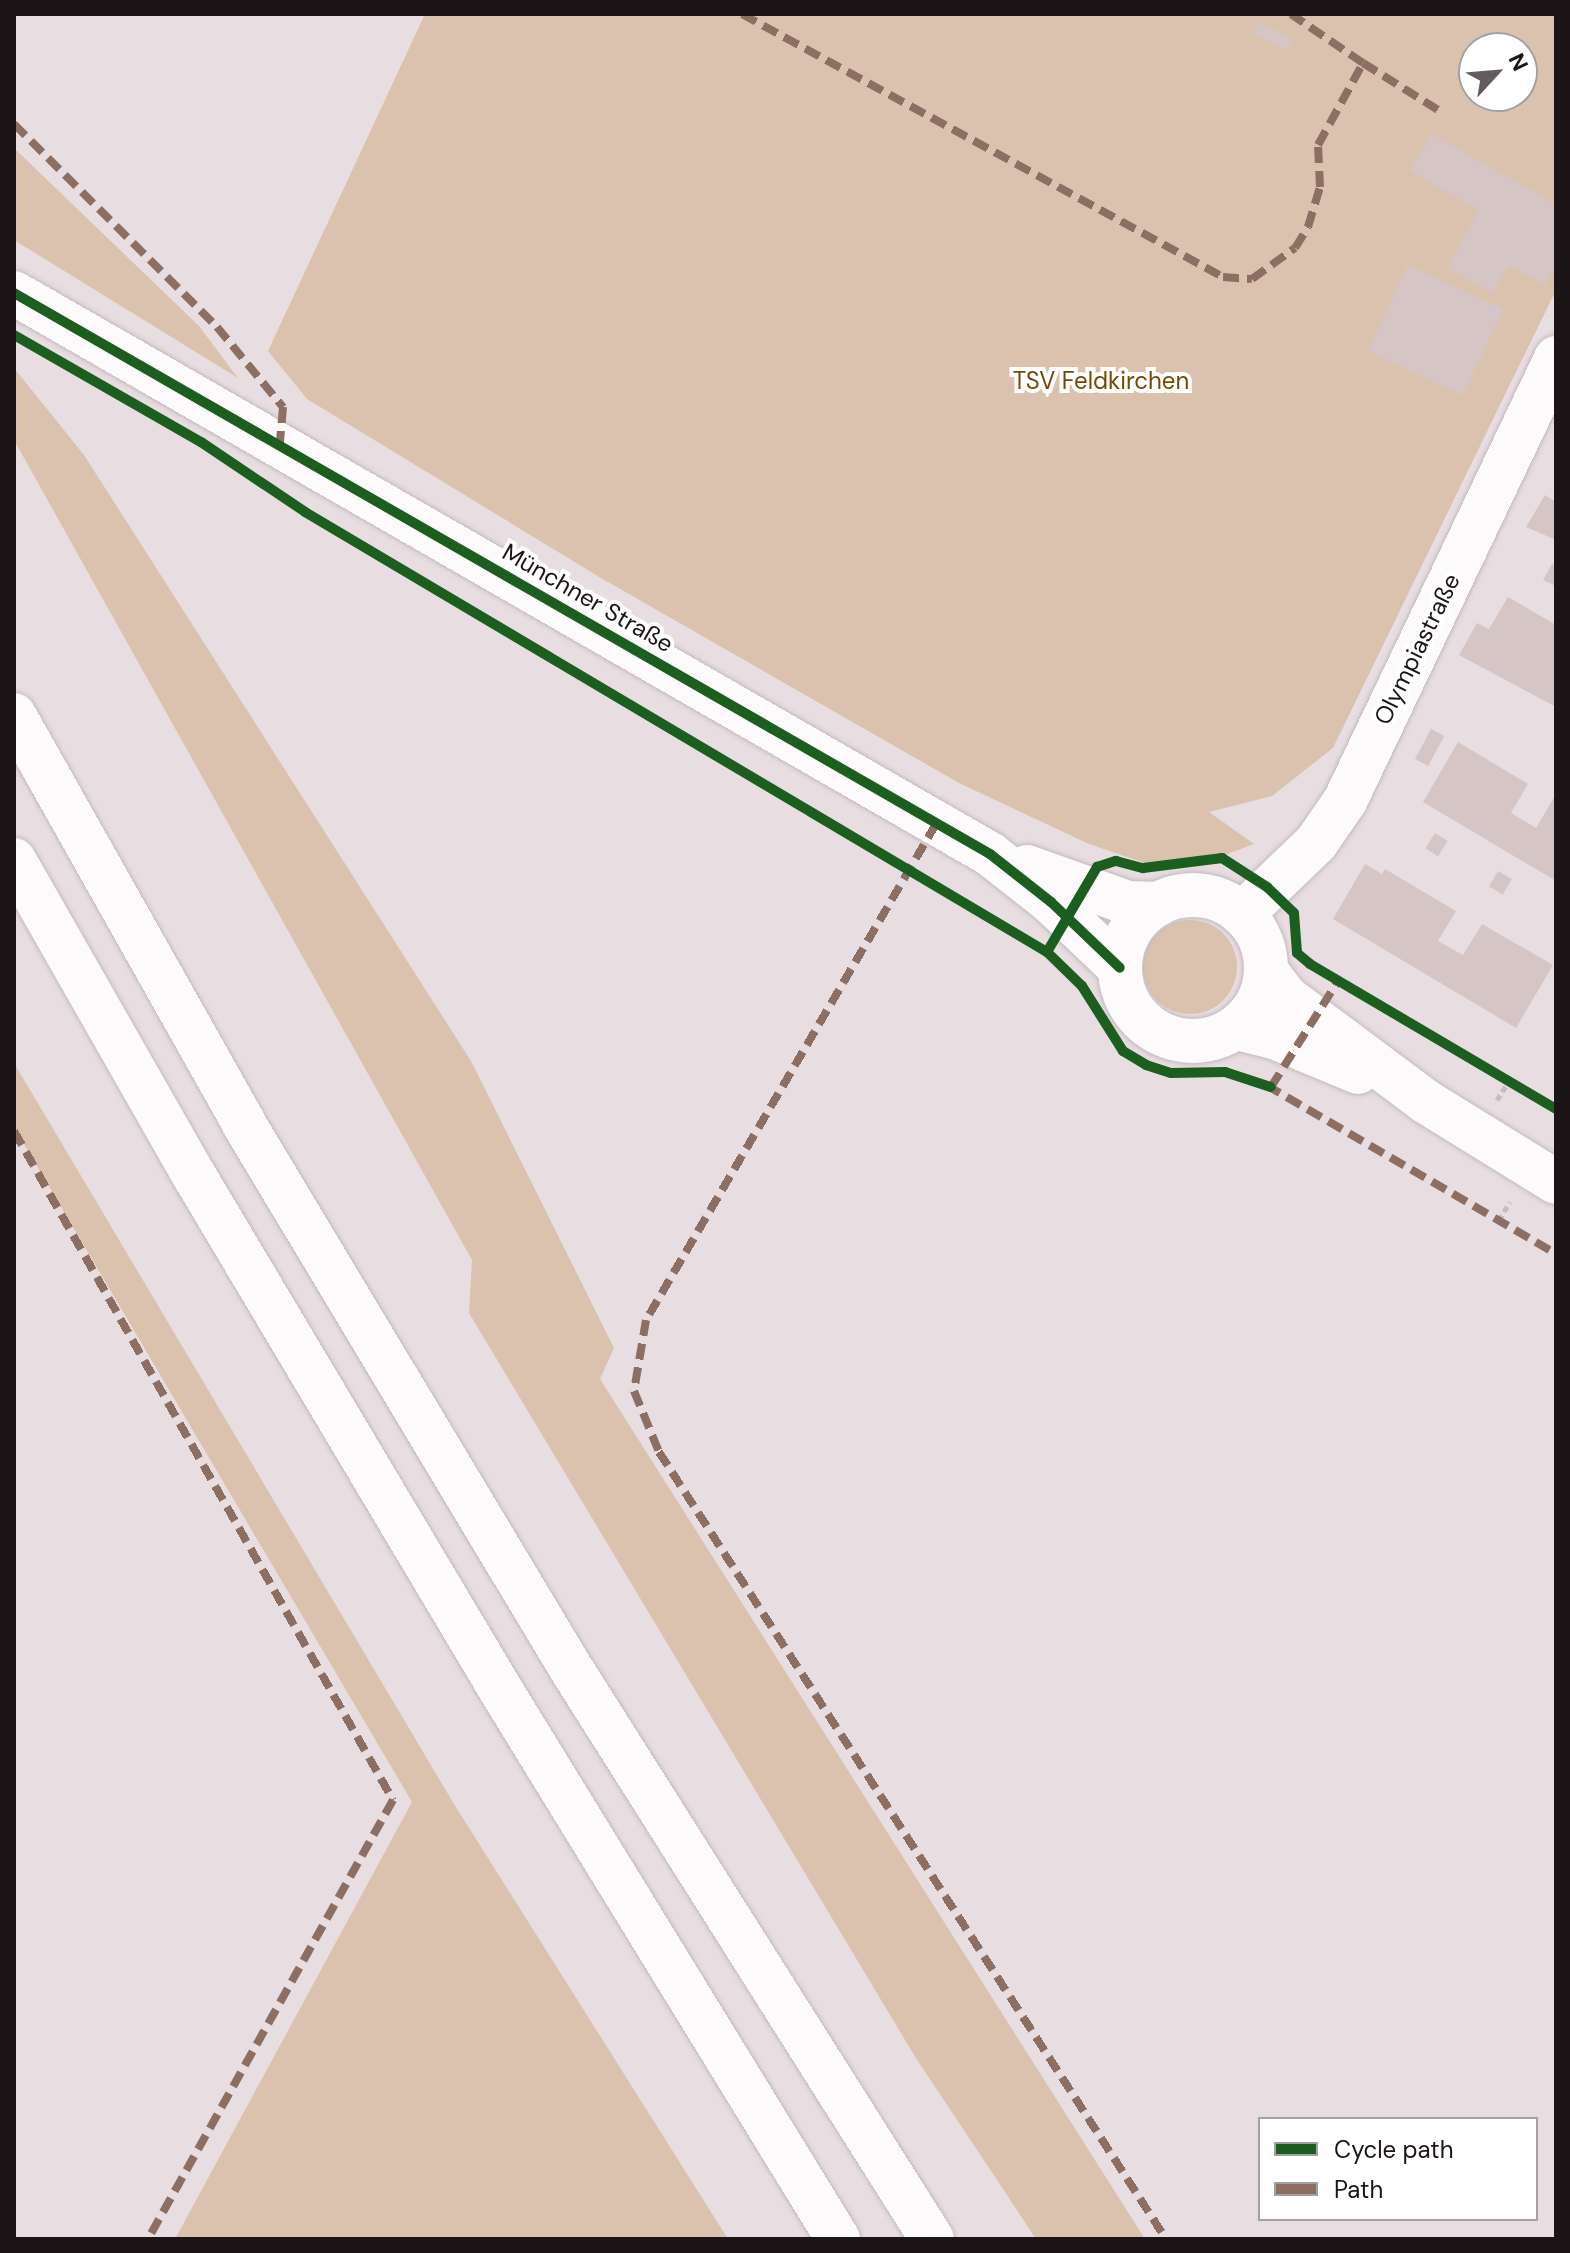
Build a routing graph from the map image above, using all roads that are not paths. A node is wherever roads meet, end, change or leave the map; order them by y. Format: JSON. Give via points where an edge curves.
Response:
{"nodes":[{"id":1,"x":14,"y":293,"type":"edge"},
{"id":2,"x":1556,"y":358,"type":"edge"},
{"id":3,"x":14,"y":715,"type":"edge"},
{"id":4,"x":990,"y":854,"type":"junction"},
{"id":5,"x":14,"y":860,"type":"edge"},
{"id":6,"x":1158,"y":904,"type":"junction"},
{"id":7,"x":1242,"y":914,"type":"junction"},
{"id":8,"x":1120,"y":968,"type":"junction"},
{"id":9,"x":1267,"y":972,"type":"junction"},
{"id":10,"x":1237,"y":1028,"type":"junction"},
{"id":11,"x":1425,"y":1101,"type":"junction"},
{"id":12,"x":1556,"y":1182,"type":"edge"},
{"id":13,"x":838,"y":2239,"type":"edge"},
{"id":14,"x":932,"y":2239,"type":"edge"}],
"edges":[{"from":1,"to":4,"type":"main road","name":"Münchner Straße"},
{"from":2,"to":7,"type":"main road","name":"Olympiastraße","via":[[1345,801],[1316,843]]},
{"from":3,"to":14,"type":"main road","via":[[244,1124],[563,1657]]},
{"from":4,"to":6,"type":"main road","name":"Münchner Straße","via":[[1128,903]]},
{"from":4,"to":8,"type":"main road","name":"Münchner Straße","via":[[1051,902]]},
{"from":5,"to":13,"type":"main road","via":[[195,1177],[494,1678]]},
{"from":6,"to":7,"type":"main road","name":"Münchner Straße","via":[[1202,895]]},
{"from":6,"to":8,"type":"main road","via":[[1131,930]]},
{"from":7,"to":9,"type":"main road","via":[[1261,940]]},
{"from":8,"to":10,"type":"main road","name":"Münchner Straße","via":[[1135,1013],[1160,1034],[1192,1042]]},
{"from":9,"to":10,"type":"main road","via":[[1258,1003]]},
{"from":9,"to":11,"type":"main road","via":[[1286,997]]},
{"from":10,"to":11,"type":"main road","via":[[1274,1037]]},
{"from":11,"to":12,"type":"main road"}]}
